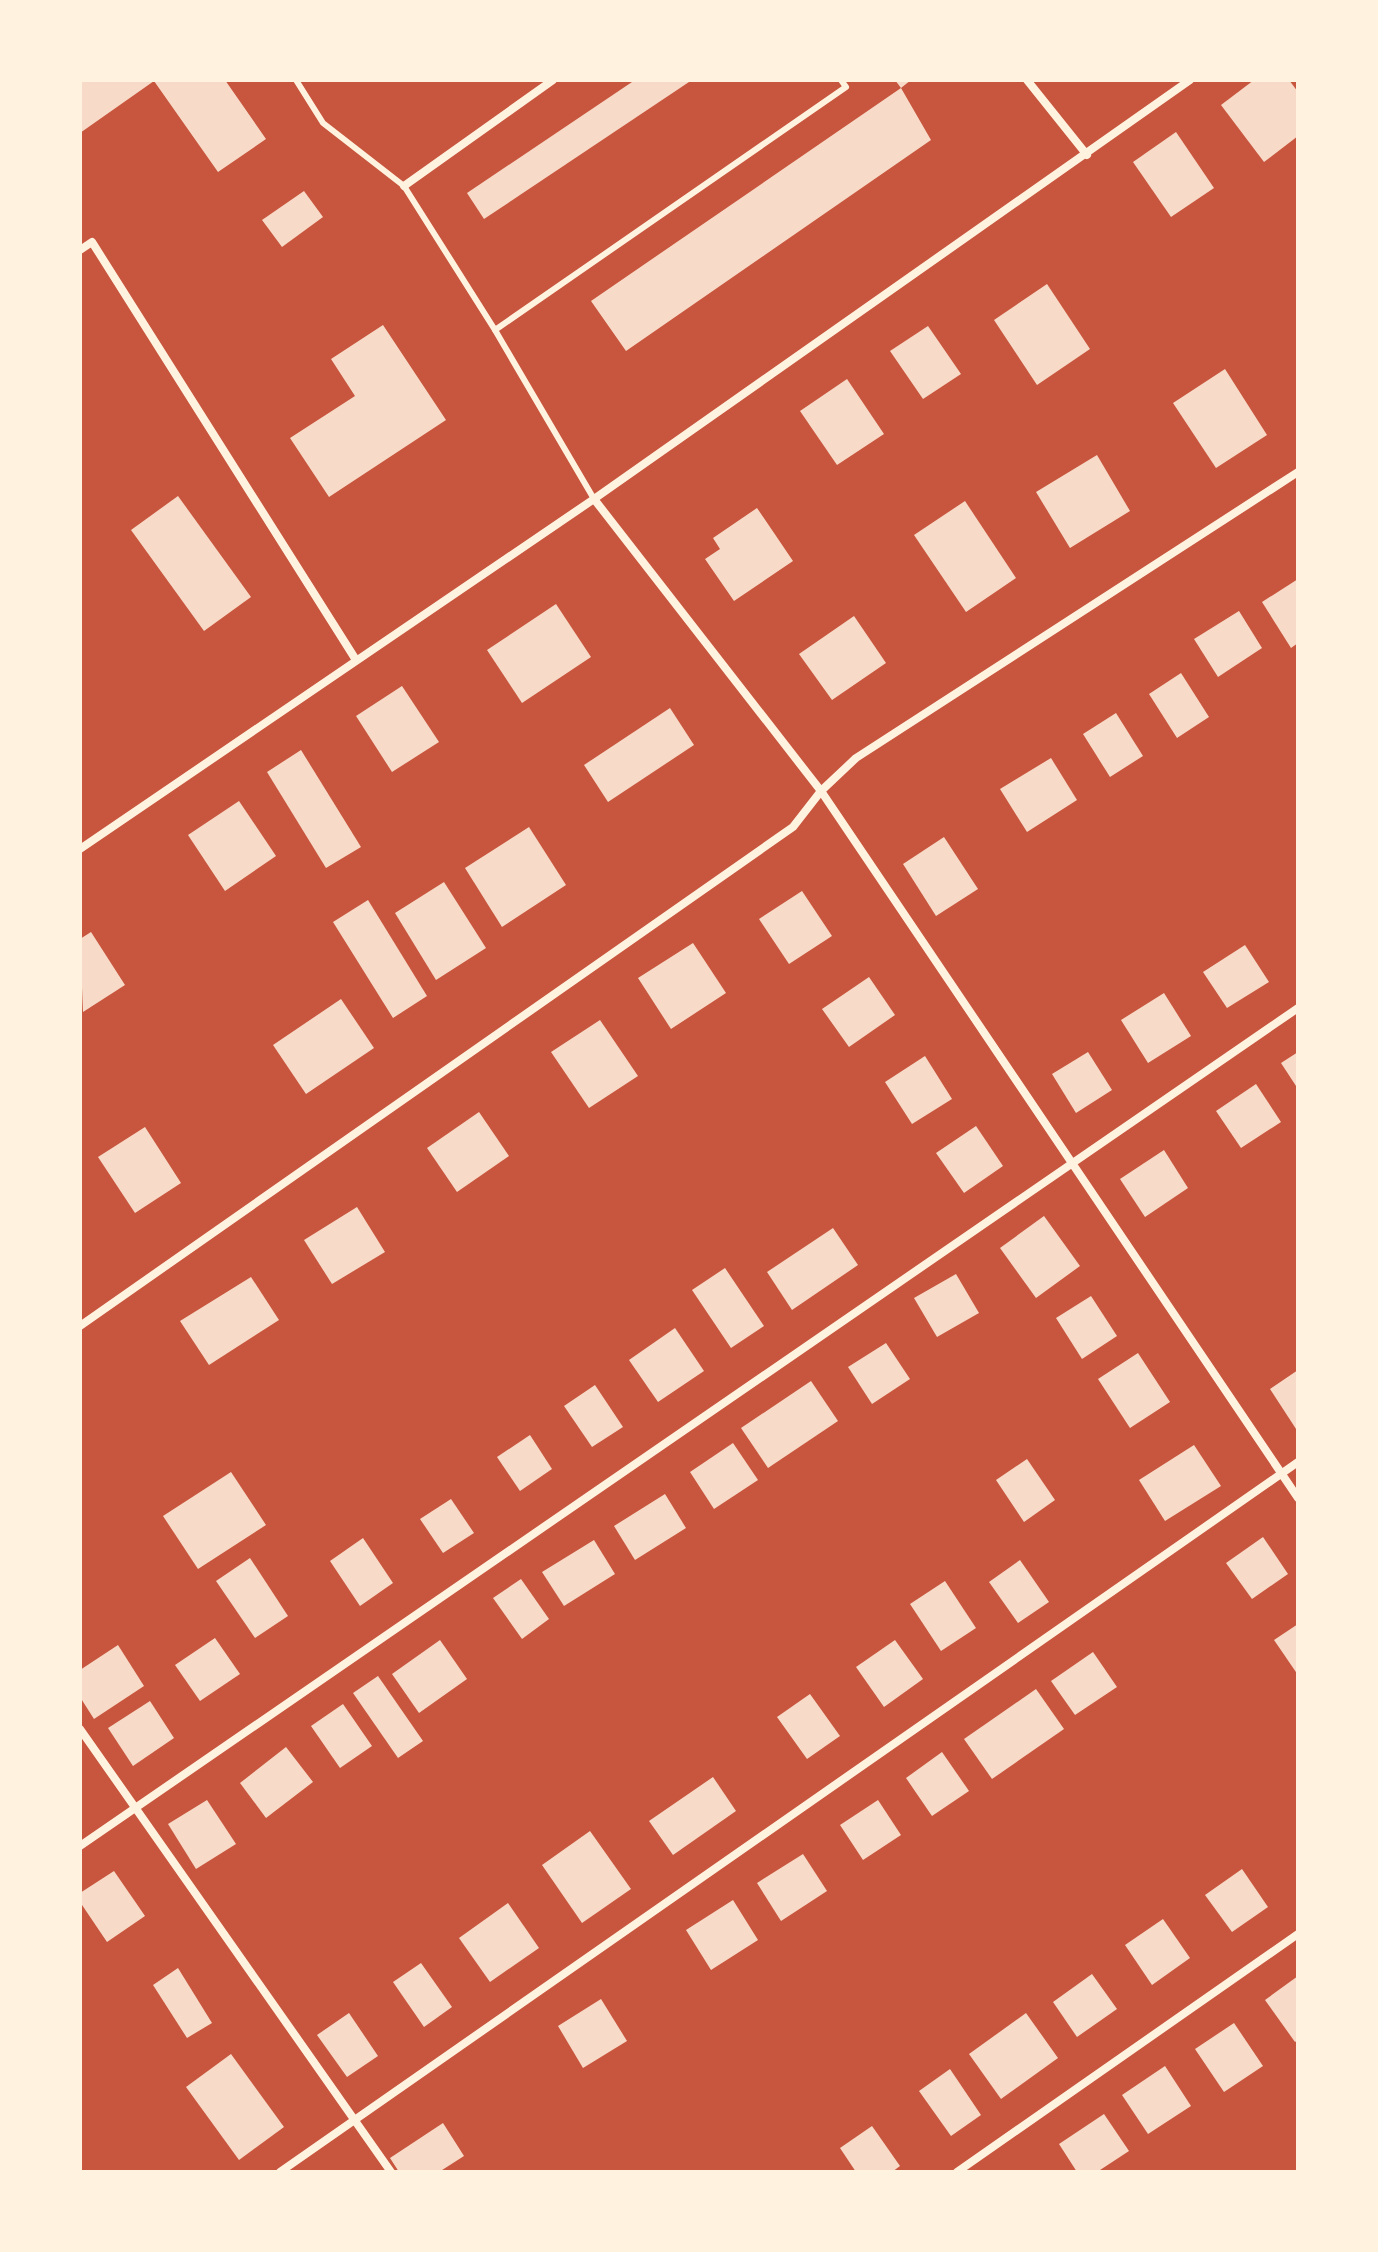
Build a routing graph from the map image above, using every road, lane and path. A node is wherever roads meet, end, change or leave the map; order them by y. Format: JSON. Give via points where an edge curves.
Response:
{"nodes":[{"id":1,"x":296,"y":80,"type":"edge"},
{"id":2,"x":553,"y":80,"type":"edge"},
{"id":3,"x":841,"y":80,"type":"edge"},
{"id":4,"x":1027,"y":80,"type":"edge"},
{"id":5,"x":1190,"y":80,"type":"edge"},
{"id":6,"x":1087,"y":155,"type":"junction"},
{"id":7,"x":404,"y":186,"type":"junction"},
{"id":8,"x":80,"y":250,"type":"edge"},
{"id":9,"x":495,"y":330,"type":"junction"},
{"id":10,"x":1298,"y":472,"type":"edge"},
{"id":11,"x":594,"y":499,"type":"junction"},
{"id":12,"x":356,"y":660,"type":"junction"},
{"id":13,"x":821,"y":791,"type":"junction"},
{"id":14,"x":80,"y":849,"type":"edge"},
{"id":15,"x":1298,"y":1008,"type":"edge"},
{"id":16,"x":1073,"y":1163,"type":"junction"},
{"id":17,"x":80,"y":1326,"type":"edge"},
{"id":18,"x":1298,"y":1462,"type":"edge"},
{"id":19,"x":1281,"y":1474,"type":"junction"},
{"id":20,"x":1298,"y":1498,"type":"edge"},
{"id":21,"x":80,"y":1729,"type":"edge"},
{"id":22,"x":136,"y":1807,"type":"junction"},
{"id":23,"x":80,"y":1846,"type":"edge"},
{"id":24,"x":1298,"y":1934,"type":"edge"},
{"id":25,"x":356,"y":2119,"type":"junction"},
{"id":26,"x":280,"y":2172,"type":"edge"},
{"id":27,"x":391,"y":2172,"type":"edge"},
{"id":28,"x":957,"y":2172,"type":"edge"}],
"edges":[{"from":1,"to":7,"type":"lane","via":[[323,123]]},
{"from":2,"to":7,"type":"street"},
{"from":3,"to":9,"type":"lane","via":[[846,87]]},
{"from":4,"to":6,"type":"street"},
{"from":5,"to":6,"type":"street"},
{"from":6,"to":11,"type":"street"},
{"from":7,"to":9,"type":"lane"},
{"from":8,"to":12,"type":"street","via":[[92,242]]},
{"from":9,"to":11,"type":"lane"},
{"from":10,"to":13,"type":"street","via":[[856,758]]},
{"from":11,"to":12,"type":"street"},
{"from":11,"to":13,"type":"street"},
{"from":12,"to":14,"type":"street"},
{"from":13,"to":16,"type":"street"},
{"from":13,"to":17,"type":"street","via":[[793,827]]},
{"from":15,"to":16,"type":"street"},
{"from":16,"to":19,"type":"street"},
{"from":16,"to":22,"type":"street"},
{"from":18,"to":19,"type":"street"},
{"from":19,"to":20,"type":"street"},
{"from":19,"to":25,"type":"street"},
{"from":21,"to":22,"type":"street"},
{"from":22,"to":23,"type":"street"},
{"from":22,"to":25,"type":"street"},
{"from":24,"to":28,"type":"street"},
{"from":25,"to":26,"type":"street"},
{"from":25,"to":27,"type":"street"}]}
